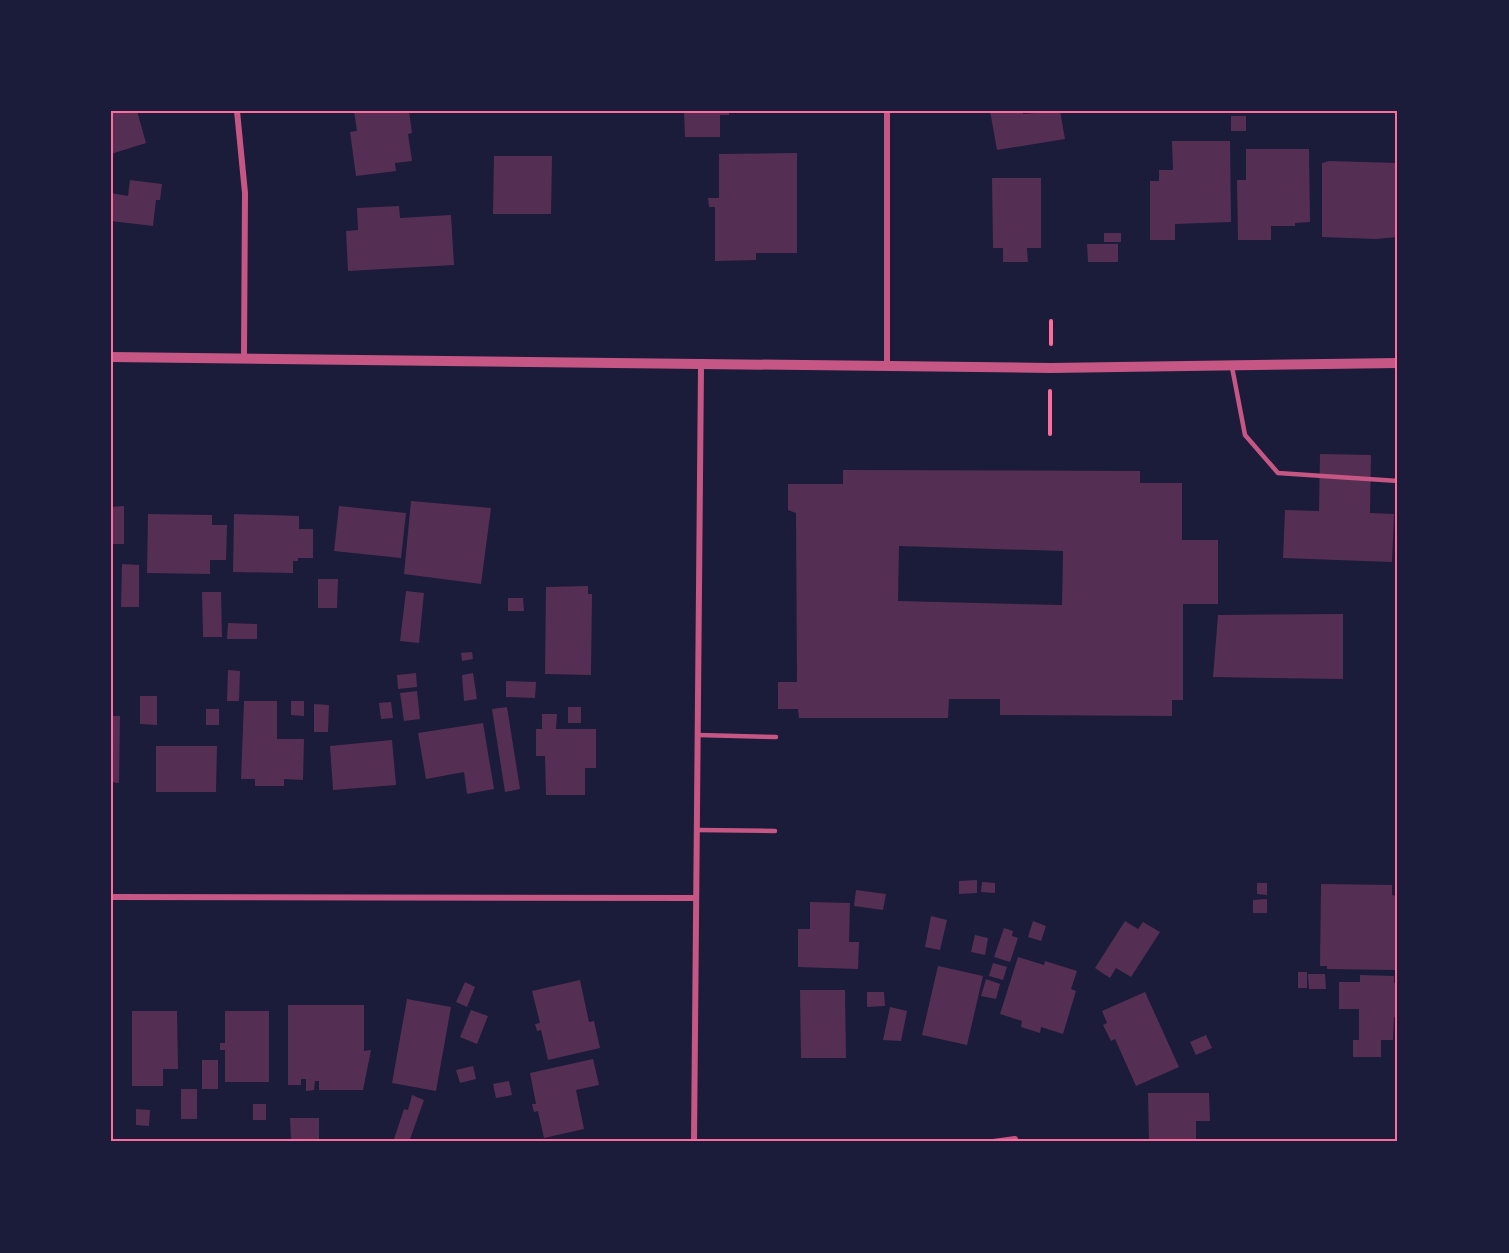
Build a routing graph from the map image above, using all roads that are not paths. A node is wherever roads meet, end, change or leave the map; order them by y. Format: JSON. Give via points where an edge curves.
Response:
{"nodes":[{"id":1,"x":237,"y":111,"type":"edge"},
{"id":2,"x":887,"y":111,"type":"edge"},
{"id":3,"x":111,"y":357,"type":"edge"},
{"id":4,"x":244,"y":357,"type":"junction"},
{"id":5,"x":1398,"y":363,"type":"edge"},
{"id":6,"x":1232,"y":365,"type":"junction"},
{"id":7,"x":701,"y":366,"type":"junction"},
{"id":8,"x":887,"y":367,"type":"junction"},
{"id":9,"x":1398,"y":481,"type":"edge"},
{"id":10,"x":698,"y":735,"type":"junction"},
{"id":11,"x":776,"y":737,"type":"dead end"},
{"id":12,"x":697,"y":830,"type":"junction"},
{"id":13,"x":775,"y":831,"type":"dead end"},
{"id":14,"x":111,"y":897,"type":"edge"},
{"id":15,"x":696,"y":898,"type":"junction"},
{"id":16,"x":1015,"y":1139,"type":"dead end"},
{"id":17,"x":694,"y":1142,"type":"edge"},
{"id":18,"x":993,"y":1142,"type":"edge"}],
"edges":[{"from":1,"to":4,"type":"street","via":[[245,193]]},
{"from":2,"to":8,"type":"street"},
{"from":3,"to":4,"type":"street"},
{"from":4,"to":7,"type":"street"},
{"from":5,"to":6,"type":"street"},
{"from":6,"to":8,"type":"street"},
{"from":6,"to":9,"type":"lane","via":[[1245,435],[1278,473]]},
{"from":7,"to":8,"type":"street"},
{"from":7,"to":10,"type":"street"},
{"from":10,"to":11,"type":"lane"},
{"from":10,"to":12,"type":"street"},
{"from":12,"to":13,"type":"lane"},
{"from":12,"to":15,"type":"street"},
{"from":14,"to":15,"type":"street"},
{"from":15,"to":17,"type":"street"},
{"from":16,"to":18,"type":"street"}]}
